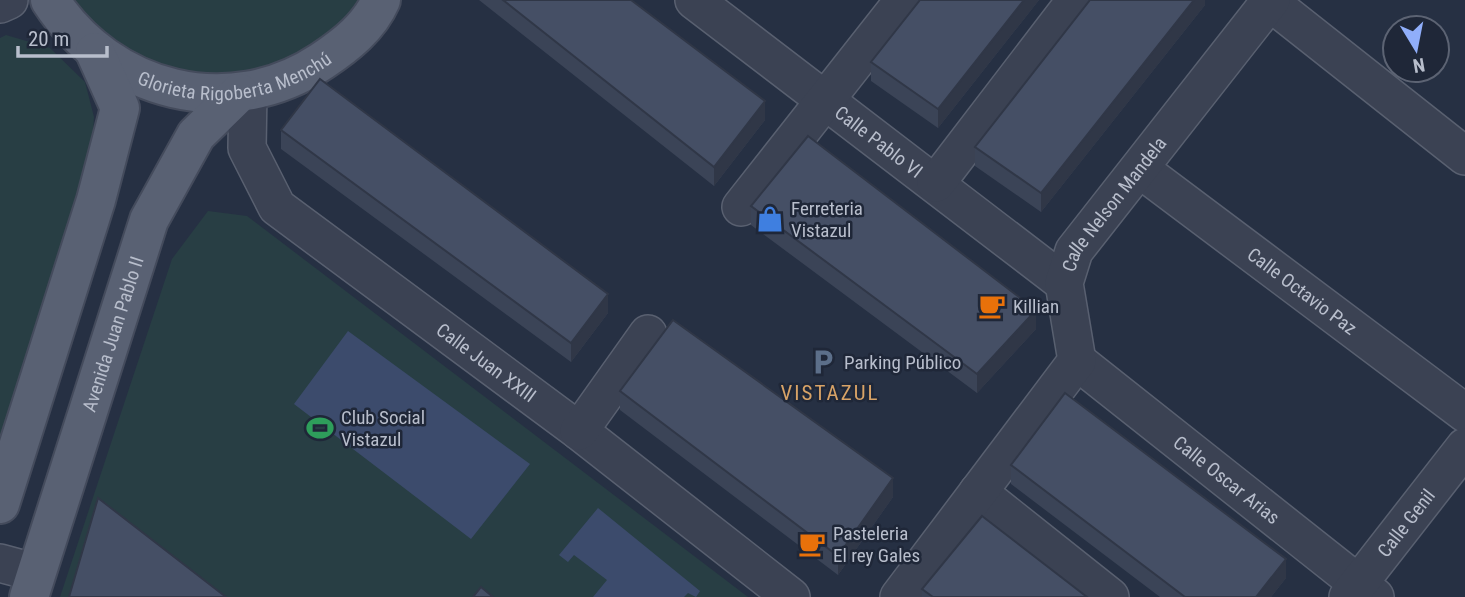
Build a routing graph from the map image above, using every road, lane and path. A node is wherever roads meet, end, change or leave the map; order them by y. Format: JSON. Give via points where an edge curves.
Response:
{"nodes":[{"id":1,"x":9,"y":0,"type":"edge"},
{"id":2,"x":50,"y":0,"type":"edge"},
{"id":3,"x":381,"y":0,"type":"edge"},
{"id":4,"x":694,"y":0,"type":"edge"},
{"id":5,"x":904,"y":0,"type":"edge"},
{"id":6,"x":1076,"y":0,"type":"edge"},
{"id":7,"x":1270,"y":1,"type":"edge"},
{"id":8,"x":0,"y":4,"type":"edge"},
{"id":9,"x":94,"y":52,"type":"junction"},
{"id":10,"x":244,"y":92,"type":"junction"},
{"id":11,"x":826,"y":99,"type":"junction"},
{"id":12,"x":1465,"y":156,"type":"edge"},
{"id":13,"x":1140,"y":169,"type":"junction"},
{"id":14,"x":936,"y":183,"type":"junction"},
{"id":15,"x":741,"y":207,"type":"dead end"},
{"id":16,"x":1064,"y":283,"type":"junction"},
{"id":17,"x":648,"y":334,"type":"dead end"},
{"id":18,"x":1077,"y":361,"type":"junction"},
{"id":19,"x":1465,"y":413,"type":"edge"},
{"id":20,"x":579,"y":431,"type":"junction"},
{"id":21,"x":1465,"y":447,"type":"edge"},
{"id":22,"x":978,"y":492,"type":"junction"},
{"id":23,"x":0,"y":504,"type":"edge"},
{"id":24,"x":0,"y":563,"type":"edge"},
{"id":25,"x":33,"y":585,"type":"edge"},
{"id":26,"x":1361,"y":593,"type":"edge"},
{"id":27,"x":791,"y":597,"type":"edge"},
{"id":28,"x":899,"y":597,"type":"edge"},
{"id":29,"x":1110,"y":597,"type":"edge"}],
"edges":[{"from":1,"to":8,"type":"street"},
{"from":2,"to":9,"type":"main road","name":"Glorieta Rigoberta Menchú","via":[[64,22]]},
{"from":3,"to":10,"type":"main road","name":"Glorieta Rigoberta Menchú","via":[[349,43],[302,74]]},
{"from":4,"to":11,"type":"street","name":"Calle Pablo VI"},
{"from":5,"to":11,"type":"street"},
{"from":6,"to":14,"type":"street"},
{"from":7,"to":12,"type":"street"},
{"from":7,"to":13,"type":"street","name":"Calle Nelson Mandela"},
{"from":9,"to":10,"type":"main road","name":"Glorieta Rigoberta Menchú","via":[[139,78],[175,89]]},
{"from":9,"to":23,"type":"main road","via":[[120,108],[96,200]]},
{"from":10,"to":20,"type":"street","name":"Calle Juan XXIII","via":[[247,148],[277,206]]},
{"from":10,"to":25,"type":"main road","name":"Avenida Juan Pablo II","via":[[196,135],[149,220]]},
{"from":11,"to":14,"type":"street","name":"Calle Pablo VI"},
{"from":11,"to":15,"type":"street"},
{"from":13,"to":16,"type":"street","name":"Calle Nelson Mandela","via":[[1074,251]]},
{"from":13,"to":19,"type":"street","name":"Calle Octavio Paz"},
{"from":14,"to":16,"type":"street","name":"Calle Pablo VI"},
{"from":16,"to":18,"type":"street","name":"Calle Nelson Mandela"},
{"from":17,"to":20,"type":"street"},
{"from":18,"to":22,"type":"street"},
{"from":18,"to":26,"type":"street","name":"Calle Oscar Arias"},
{"from":20,"to":27,"type":"street","name":"Calle Juan XXIII"},
{"from":21,"to":26,"type":"street","name":"Calle Genil"},
{"from":22,"to":28,"type":"street"},
{"from":22,"to":29,"type":"street"},
{"from":24,"to":25,"type":"street"}]}
